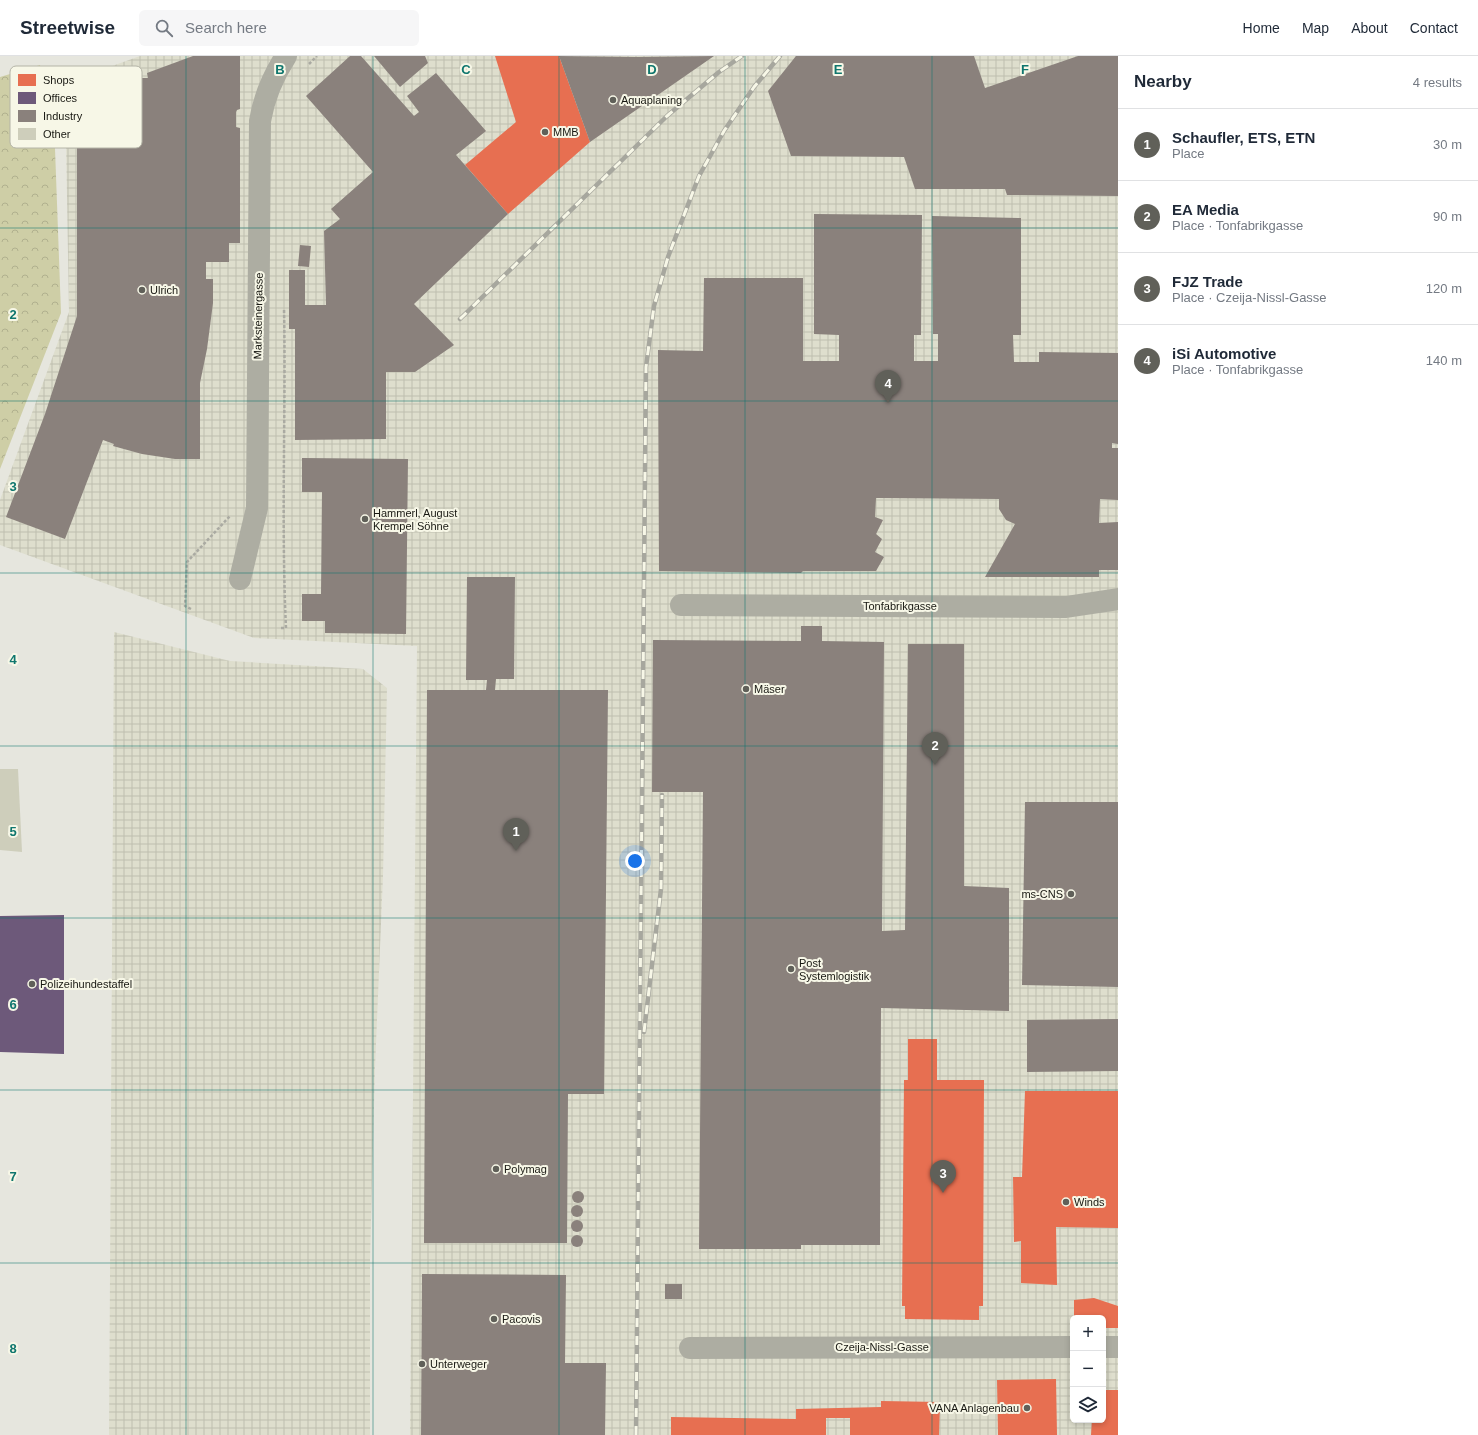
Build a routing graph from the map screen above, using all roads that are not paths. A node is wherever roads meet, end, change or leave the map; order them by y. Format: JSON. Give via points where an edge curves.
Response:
{"nodes":[{"id":1,"x":286,"y":56,"type":"edge"},
{"id":2,"x":240,"y":579,"type":"dead end"},
{"id":3,"x":1118,"y":599,"type":"edge"},
{"id":4,"x":681,"y":605,"type":"dead end"},
{"id":5,"x":1070,"y":1347,"type":"edge"},
{"id":6,"x":1106,"y":1347,"type":"edge"},
{"id":7,"x":1118,"y":1347,"type":"edge"},
{"id":8,"x":690,"y":1348,"type":"dead end"}],
"edges":[{"from":1,"to":2,"type":"street","name":"Marksteinergasse","via":[[274,75],[260,121],[257,508]]},
{"from":3,"to":4,"type":"street","name":"Tonfabrikgasse","via":[[1066,607]]},
{"from":5,"to":8,"type":"street","name":"Czeija-Nissl-Gasse"},
{"from":6,"to":7,"type":"street"}]}
